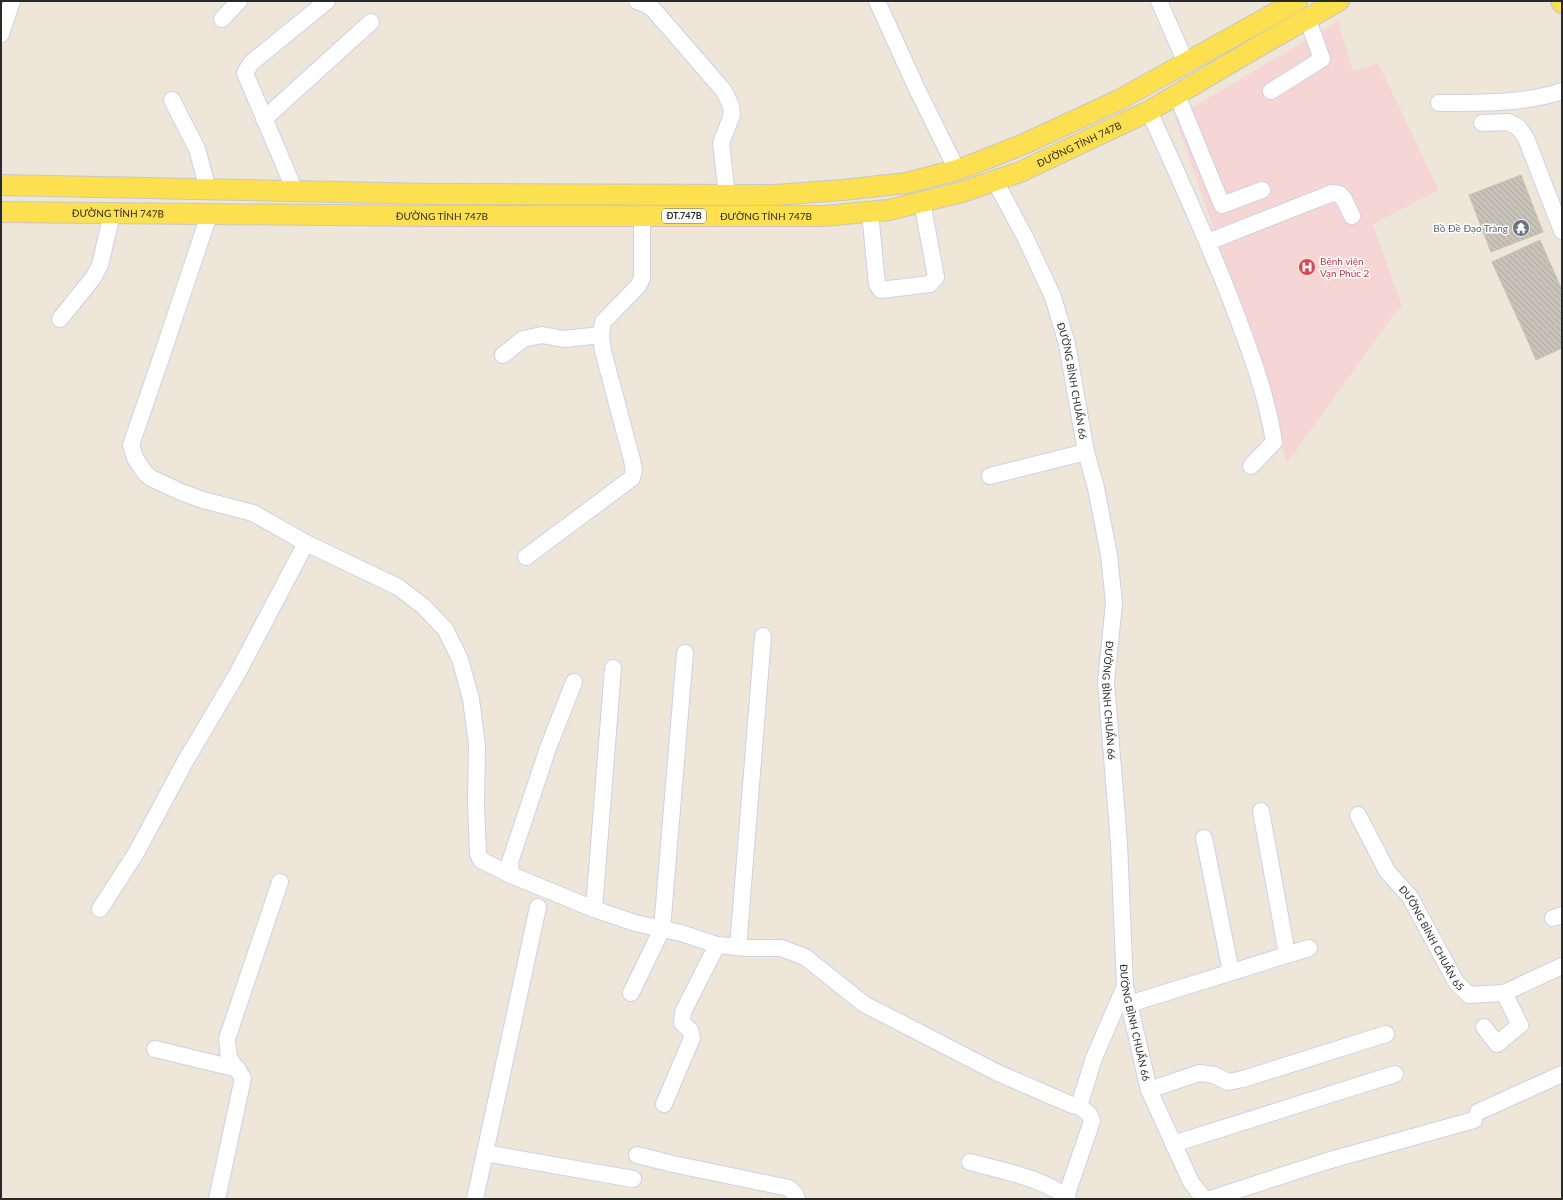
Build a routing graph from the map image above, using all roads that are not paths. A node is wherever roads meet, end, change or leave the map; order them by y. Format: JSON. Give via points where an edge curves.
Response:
{"nodes":[{"id":1,"x":12,"y":1,"type":"edge"},
{"id":2,"x":239,"y":1,"type":"edge"},
{"id":3,"x":327,"y":1,"type":"edge"},
{"id":4,"x":638,"y":1,"type":"edge"},
{"id":5,"x":877,"y":1,"type":"edge"},
{"id":6,"x":1159,"y":1,"type":"edge"},
{"id":7,"x":1298,"y":1,"type":"edge"},
{"id":8,"x":1339,"y":1,"type":"edge"},
{"id":9,"x":222,"y":18,"type":"dead end"},
{"id":10,"x":1307,"y":18,"type":"junction"},
{"id":11,"x":371,"y":22,"type":"dead end"},
{"id":12,"x":1,"y":34,"type":"edge"},
{"id":13,"x":1186,"y":63,"type":"junction"},
{"id":14,"x":1271,"y":90,"type":"dead end"},
{"id":15,"x":1562,"y":91,"type":"edge"},
{"id":16,"x":1177,"y":95,"type":"junction"},
{"id":17,"x":172,"y":100,"type":"dead end"},
{"id":18,"x":1439,"y":102,"type":"dead end"},
{"id":19,"x":1149,"y":111,"type":"junction"},
{"id":20,"x":264,"y":119,"type":"junction"},
{"id":21,"x":1482,"y":123,"type":"dead end"},
{"id":22,"x":957,"y":170,"type":"junction"},
{"id":23,"x":995,"y":181,"type":"junction"},
{"id":24,"x":1,"y":185,"type":"edge"},
{"id":25,"x":208,"y":189,"type":"junction"},
{"id":26,"x":1262,"y":190,"type":"dead end"},
{"id":27,"x":295,"y":191,"type":"junction"},
{"id":28,"x":469,"y":194,"type":"junction"},
{"id":29,"x":727,"y":195,"type":"junction"},
{"id":30,"x":922,"y":202,"type":"junction"},
{"id":31,"x":1,"y":212,"type":"edge"},
{"id":32,"x":870,"y":212,"type":"junction"},
{"id":33,"x":112,"y":214,"type":"junction"},
{"id":34,"x":208,"y":215,"type":"junction"},
{"id":35,"x":468,"y":216,"type":"junction"},
{"id":36,"x":642,"y":216,"type":"junction"},
{"id":37,"x":1352,"y":216,"type":"dead end"},
{"id":38,"x":1562,"y":231,"type":"edge"},
{"id":39,"x":1208,"y":242,"type":"junction"},
{"id":40,"x":60,"y":319,"type":"dead end"},
{"id":41,"x":601,"y":335,"type":"junction"},
{"id":42,"x":503,"y":355,"type":"dead end"},
{"id":43,"x":1086,"y":452,"type":"junction"},
{"id":44,"x":1251,"y":466,"type":"dead end"},
{"id":45,"x":990,"y":476,"type":"dead end"},
{"id":46,"x":306,"y":543,"type":"junction"},
{"id":47,"x":526,"y":557,"type":"dead end"},
{"id":48,"x":763,"y":636,"type":"dead end"},
{"id":49,"x":685,"y":653,"type":"dead end"},
{"id":50,"x":613,"y":668,"type":"dead end"},
{"id":51,"x":574,"y":682,"type":"dead end"},
{"id":52,"x":1261,"y":810,"type":"dead end"},
{"id":53,"x":1358,"y":815,"type":"dead end"},
{"id":54,"x":1204,"y":838,"type":"dead end"},
{"id":55,"x":511,"y":875,"type":"junction"},
{"id":56,"x":280,"y":882,"type":"dead end"},
{"id":57,"x":538,"y":907,"type":"dead end"},
{"id":58,"x":100,"y":909,"type":"dead end"},
{"id":59,"x":594,"y":909,"type":"junction"},
{"id":60,"x":662,"y":929,"type":"junction"},
{"id":61,"x":717,"y":945,"type":"junction"},
{"id":62,"x":738,"y":947,"type":"junction"},
{"id":63,"x":1308,"y":948,"type":"dead end"},
{"id":64,"x":1287,"y":954,"type":"junction"},
{"id":65,"x":1562,"y":966,"type":"edge"},
{"id":66,"x":1231,"y":972,"type":"junction"},
{"id":67,"x":1125,"y":986,"type":"junction"},
{"id":68,"x":631,"y":993,"type":"dead end"},
{"id":69,"x":1504,"y":993,"type":"junction"},
{"id":70,"x":1129,"y":1004,"type":"junction"},
{"id":71,"x":1484,"y":1027,"type":"dead end"},
{"id":72,"x":1386,"y":1034,"type":"dead end"},
{"id":73,"x":155,"y":1049,"type":"dead end"},
{"id":74,"x":238,"y":1069,"type":"junction"},
{"id":75,"x":1396,"y":1074,"type":"dead end"},
{"id":76,"x":1562,"y":1074,"type":"edge"},
{"id":77,"x":1149,"y":1090,"type":"junction"},
{"id":78,"x":664,"y":1104,"type":"dead end"},
{"id":79,"x":1079,"y":1106,"type":"junction"},
{"id":80,"x":1173,"y":1144,"type":"junction"},
{"id":81,"x":485,"y":1153,"type":"junction"},
{"id":82,"x":637,"y":1155,"type":"dead end"},
{"id":83,"x":970,"y":1162,"type":"dead end"},
{"id":84,"x":633,"y":1179,"type":"dead end"},
{"id":85,"x":1067,"y":1198,"type":"edge"},
{"id":86,"x":217,"y":1199,"type":"edge"},
{"id":87,"x":475,"y":1199,"type":"edge"},
{"id":88,"x":797,"y":1199,"type":"edge"},
{"id":89,"x":1204,"y":1199,"type":"edge"},
{"id":90,"x":1210,"y":1199,"type":"edge"}],
"edges":[{"from":1,"to":12,"type":"street"},
{"from":2,"to":9,"type":"street"},
{"from":3,"to":20,"type":"street","via":[[251,63],[245,73]]},
{"from":4,"to":29,"type":"street","via":[[653,9],[724,91],[731,106],[732,115],[721,143]]},
{"from":5,"to":22,"type":"street"},
{"from":6,"to":13,"type":"street"},
{"from":7,"to":13,"type":"main road","number":"ĐT.747B"},
{"from":8,"to":10,"type":"main road","name":"ĐƯỜNG TỈNH 747B","number":"ĐT.747B"},
{"from":10,"to":14,"type":"street","via":[[1322,60]]},
{"from":10,"to":16,"type":"main road","name":"ĐƯỜNG TỈNH 747B","number":"ĐT.747B"},
{"from":11,"to":20,"type":"street"},
{"from":13,"to":22,"type":"main road","number":"ĐT.747B","via":[[1119,100],[1024,144]]},
{"from":15,"to":18,"type":"street","via":[[1535,98]]},
{"from":16,"to":19,"type":"main road","name":"ĐƯỜNG TỈNH 747B","number":"ĐT.747B"},
{"from":16,"to":26,"type":"street","via":[[1222,205]]},
{"from":17,"to":25,"type":"street","via":[[197,149]]},
{"from":19,"to":23,"type":"main road","name":"ĐƯỜNG TỈNH 747B","number":"ĐT.747B","via":[[1020,172]]},
{"from":19,"to":39,"type":"street"},
{"from":20,"to":27,"type":"street"},
{"from":21,"to":38,"type":"street","via":[[1508,122],[1518,127],[1526,138]]},
{"from":22,"to":29,"type":"main road","number":"ĐT.747B","via":[[906,183],[882,186],[774,195]]},
{"from":23,"to":30,"type":"main road","name":"ĐƯỜNG TỈNH 747B","number":"ĐT.747B"},
{"from":23,"to":43,"type":"street","name":"ĐƯỜNG BÌNH CHUẨN 66","via":[[1025,237],[1052,297],[1067,344]]},
{"from":24,"to":25,"type":"main road","number":"ĐT.747B"},
{"from":25,"to":27,"type":"main road","number":"ĐT.747B"},
{"from":27,"to":28,"type":"main road","number":"ĐT.747B"},
{"from":28,"to":29,"type":"main road","number":"ĐT.747B"},
{"from":28,"to":35,"type":"main road"},
{"from":30,"to":32,"type":"main road","name":"ĐƯỜNG TỈNH 747B","number":"ĐT.747B"},
{"from":30,"to":32,"type":"street","via":[[936,277],[930,284],[881,290],[877,284]]},
{"from":31,"to":33,"type":"main road","name":"ĐƯỜNG TỈNH 747B","number":"ĐT.747B"},
{"from":32,"to":36,"type":"main road","name":"ĐƯỜNG TỈNH 747B","number":"ĐT.747B","via":[[823,216]]},
{"from":33,"to":34,"type":"main road","name":"ĐƯỜNG TỈNH 747B","number":"ĐT.747B"},
{"from":33,"to":40,"type":"street","via":[[100,265],[93,278]]},
{"from":34,"to":35,"type":"main road","name":"ĐƯỜNG TỈNH 747B","number":"ĐT.747B"},
{"from":34,"to":46,"type":"street","via":[[130,444],[132,453],[145,472],[159,483],[203,500],[253,513]]},
{"from":35,"to":36,"type":"main road","name":"ĐƯỜNG TỈNH 747B","number":"ĐT.747B"},
{"from":36,"to":41,"type":"street","via":[[642,278],[638,286],[603,322]]},
{"from":37,"to":39,"type":"street","via":[[1344,199],[1332,193]]},
{"from":39,"to":44,"type":"street","via":[[1250,349],[1271,426],[1274,442]]},
{"from":41,"to":42,"type":"street","via":[[564,339],[542,335],[523,339]]},
{"from":41,"to":47,"type":"street","via":[[632,460],[632,478]]},
{"from":43,"to":45,"type":"street"},
{"from":43,"to":67,"type":"street","name":"ĐƯỜNG BÌNH CHUẨN 66","via":[[1109,555],[1114,603],[1106,682],[1119,843]]},
{"from":46,"to":55,"type":"street","via":[[398,587],[423,606],[444,629],[460,659],[471,699],[477,745],[478,854],[481,860]]},
{"from":46,"to":58,"type":"street","via":[[237,674],[186,760],[136,853]]},
{"from":48,"to":62,"type":"street"},
{"from":49,"to":60,"type":"street"},
{"from":50,"to":59,"type":"street"},
{"from":51,"to":55,"type":"street","via":[[548,748],[510,862]]},
{"from":52,"to":64,"type":"street"},
{"from":53,"to":69,"type":"street","name":"ĐƯỜNG BÌNH CHUẨN 65","via":[[1387,871],[1410,897],[1456,982],[1469,995]]},
{"from":54,"to":66,"type":"street"},
{"from":55,"to":59,"type":"street"},
{"from":56,"to":74,"type":"street","via":[[228,1039],[229,1058]]},
{"from":57,"to":81,"type":"street"},
{"from":59,"to":60,"type":"street"},
{"from":60,"to":61,"type":"street"},
{"from":60,"to":68,"type":"street"},
{"from":61,"to":62,"type":"street"},
{"from":61,"to":78,"type":"street","via":[[683,1012],[682,1023],[690,1030],[692,1038]]},
{"from":62,"to":79,"type":"street","via":[[781,948],[805,957],[864,1004],[998,1073]]},
{"from":63,"to":64,"type":"street"},
{"from":64,"to":66,"type":"street"},
{"from":65,"to":69,"type":"street","name":"ĐƯỜNG BÌNH CHUẨN 65"},
{"from":66,"to":70,"type":"street"},
{"from":67,"to":70,"type":"street","name":"ĐƯỜNG BÌNH CHUẨN 66"},
{"from":67,"to":79,"type":"street","via":[[1094,1058]]},
{"from":69,"to":71,"type":"street","via":[[1520,1025],[1497,1044]]},
{"from":70,"to":77,"type":"street","name":"ĐƯỜNG BÌNH CHUẨN 66"},
{"from":72,"to":77,"type":"street","via":[[1243,1079],[1228,1082],[1214,1075],[1199,1073]]},
{"from":73,"to":74,"type":"street"},
{"from":74,"to":86,"type":"street","via":[[243,1078]]},
{"from":75,"to":80,"type":"street"},
{"from":76,"to":90,"type":"street","via":[[1476,1116]]},
{"from":77,"to":80,"type":"street","name":"ĐƯỜNG BÌNH CHUẨN 66"},
{"from":79,"to":85,"type":"street","via":[[1089,1114],[1092,1121]]},
{"from":80,"to":89,"type":"street","name":"ĐƯỜNG BÌNH CHUẨN 66","via":[[1191,1182]]},
{"from":81,"to":84,"type":"street"},
{"from":81,"to":87,"type":"street"},
{"from":82,"to":88,"type":"street","via":[[789,1188]]},
{"from":83,"to":85,"type":"street","via":[[1038,1181]]}]}
